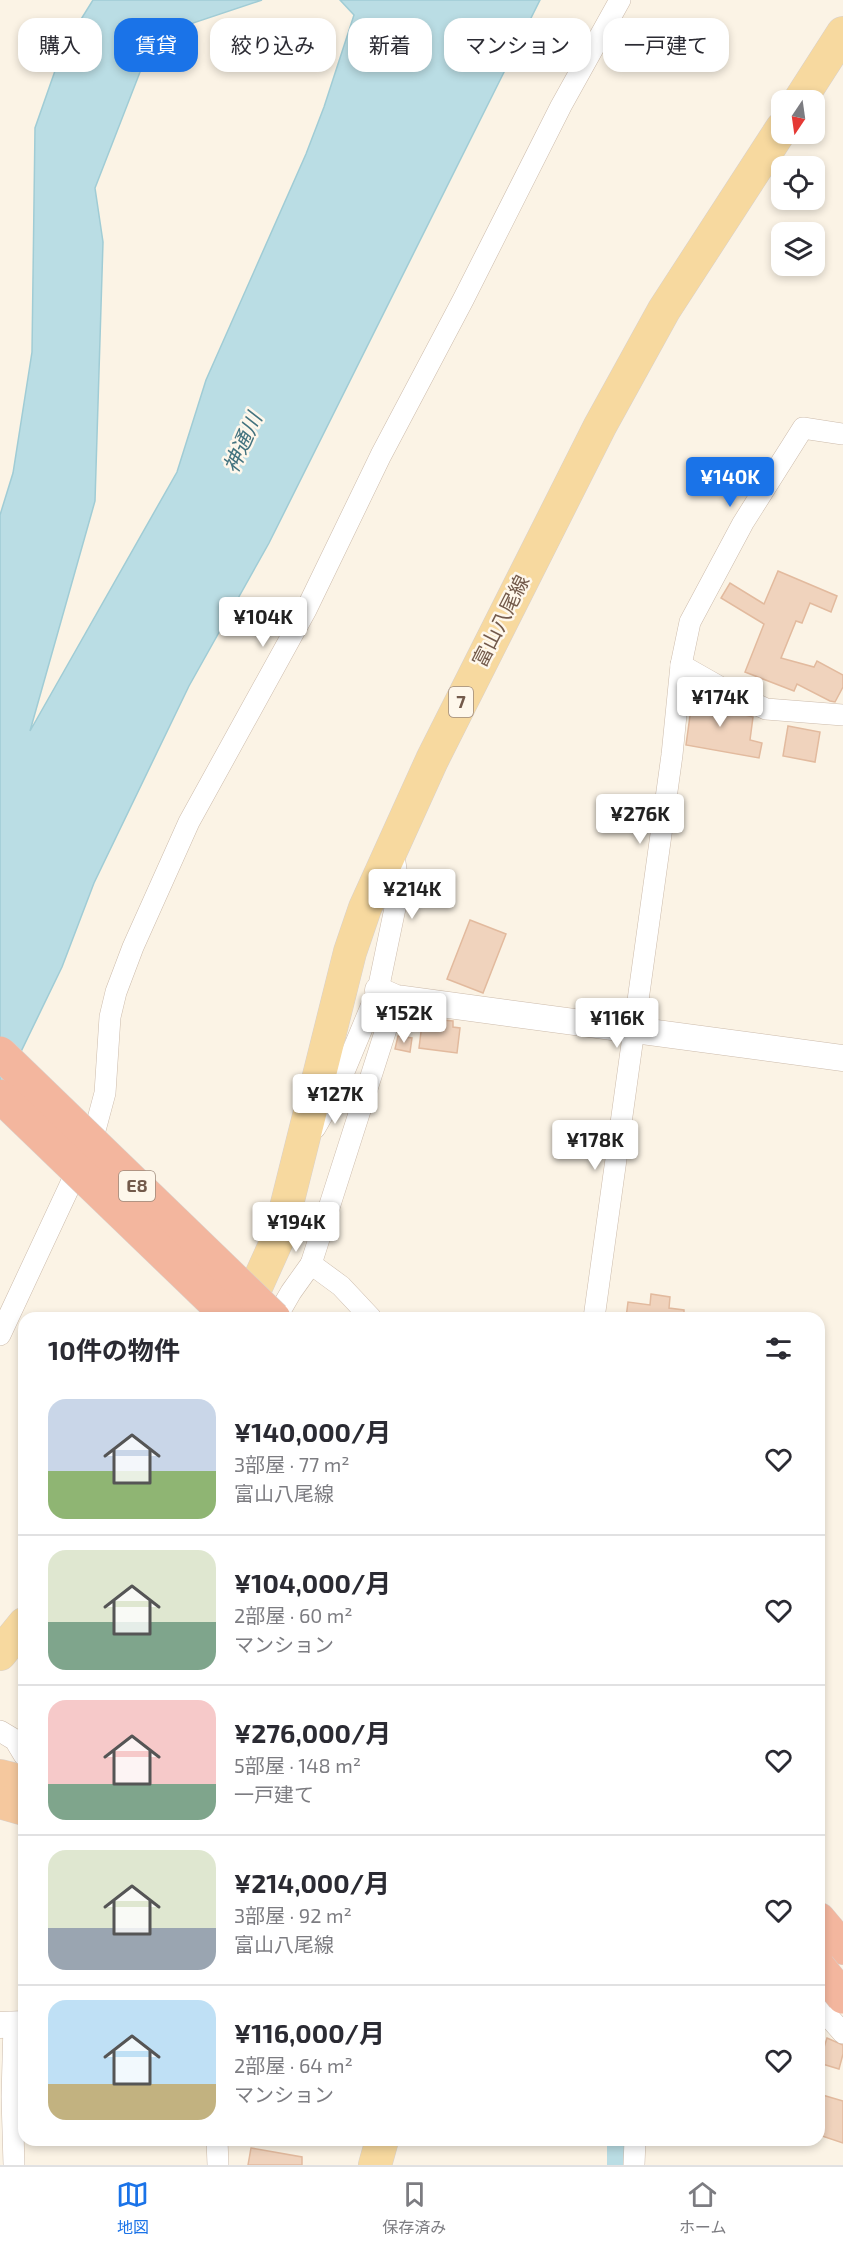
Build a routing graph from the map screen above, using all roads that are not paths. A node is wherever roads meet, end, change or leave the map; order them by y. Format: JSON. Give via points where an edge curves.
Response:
{"nodes":[{"id":1,"x":620,"y":0,"type":"edge"},
{"id":2,"x":843,"y":33,"type":"edge"},
{"id":3,"x":806,"y":90,"type":"edge"},
{"id":4,"x":772,"y":144,"type":"edge"},
{"id":5,"x":843,"y":434,"type":"edge"},
{"id":6,"x":681,"y":665,"type":"junction"},
{"id":7,"x":843,"y":714,"type":"edge"},
{"id":8,"x":393,"y":849,"type":"junction"},
{"id":9,"x":387,"y":994,"type":"junction"},
{"id":10,"x":634,"y":1029,"type":"junction"},
{"id":11,"x":0,"y":1053,"type":"edge"},
{"id":12,"x":843,"y":1058,"type":"edge"},
{"id":13,"x":0,"y":1096,"type":"edge"},
{"id":14,"x":300,"y":1154,"type":"junction"},
{"id":15,"x":311,"y":1264,"type":"junction"},
{"id":16,"x":224,"y":1312,"type":"edge"},
{"id":17,"x":245,"y":1312,"type":"edge"},
{"id":18,"x":269,"y":1312,"type":"edge"},
{"id":19,"x":279,"y":1312,"type":"edge"},
{"id":20,"x":365,"y":1312,"type":"edge"},
{"id":21,"x":595,"y":1312,"type":"edge"},
{"id":22,"x":0,"y":1335,"type":"edge"},
{"id":23,"x":18,"y":1632,"type":"edge"},
{"id":24,"x":0,"y":1654,"type":"edge"},
{"id":25,"x":0,"y":1731,"type":"edge"},
{"id":26,"x":18,"y":1745,"type":"edge"},
{"id":27,"x":0,"y":1776,"type":"edge"},
{"id":28,"x":18,"y":1780,"type":"edge"},
{"id":29,"x":0,"y":1802,"type":"edge"},
{"id":30,"x":18,"y":1807,"type":"edge"},
{"id":31,"x":825,"y":1926,"type":"edge"},
{"id":32,"x":843,"y":1948,"type":"edge"},
{"id":33,"x":825,"y":1955,"type":"edge"},
{"id":34,"x":843,"y":1958,"type":"edge"},
{"id":35,"x":825,"y":1970,"type":"edge"},
{"id":36,"x":843,"y":1975,"type":"edge"},
{"id":37,"x":825,"y":1976,"type":"edge"},
{"id":38,"x":843,"y":1997,"type":"edge"},
{"id":39,"x":825,"y":2013,"type":"edge"},
{"id":40,"x":13,"y":2024,"type":"edge"},
{"id":41,"x":843,"y":2033,"type":"edge"},
{"id":42,"x":6,"y":2097,"type":"edge"},
{"id":43,"x":217,"y":2146,"type":"edge"},
{"id":44,"x":357,"y":2146,"type":"edge"},
{"id":45,"x":380,"y":2146,"type":"edge"},
{"id":46,"x":635,"y":2146,"type":"edge"},
{"id":47,"x":14,"y":2165,"type":"edge"},
{"id":48,"x":218,"y":2165,"type":"edge"},
{"id":49,"x":352,"y":2165,"type":"edge"},
{"id":50,"x":375,"y":2165,"type":"edge"},
{"id":51,"x":634,"y":2165,"type":"edge"}],
"edges":[{"from":1,"to":22,"type":"street","via":[[381,455],[301,619],[189,822],[116,992],[110,1017],[105,1093],[94,1134]]},
{"from":2,"to":3,"type":"main road"},
{"from":4,"to":8,"type":"main road","name":"富山八尾線","number":"7","via":[[664,310],[600,426],[432,760]]},
{"from":5,"to":6,"type":"street","via":[[803,428],[794,440],[743,523],[690,622]]},
{"from":6,"to":7,"type":"street","via":[[766,709]]},
{"from":6,"to":10,"type":"street"},
{"from":8,"to":9,"type":"street","via":[[399,889]]},
{"from":8,"to":14,"type":"main road","name":"富山八尾線","number":"7","via":[[364,908],[350,952]]},
{"from":9,"to":10,"type":"street"},
{"from":9,"to":14,"type":"street"},
{"from":9,"to":15,"type":"street"},
{"from":10,"to":12,"type":"street"},
{"from":10,"to":21,"type":"street"},
{"from":11,"to":18,"type":"highway","number":"E8","bridge":true},
{"from":13,"to":16,"type":"highway","number":"E8","bridge":true},
{"from":14,"to":17,"type":"main road","name":"富山八尾線","number":"7","via":[[279,1236]]},
{"from":15,"to":19,"type":"street"},
{"from":15,"to":20,"type":"street"},
{"from":23,"to":24,"type":"main road"},
{"from":25,"to":26,"type":"street"},
{"from":27,"to":28,"type":"highway"},
{"from":29,"to":30,"type":"highway"},
{"from":31,"to":32,"type":"highway"},
{"from":33,"to":34,"type":"highway"},
{"from":35,"to":36,"type":"highway"},
{"from":37,"to":38,"type":"highway","bridge":true},
{"from":39,"to":41,"type":"street"},
{"from":40,"to":42,"type":"street"},
{"from":42,"to":47,"type":"street"},
{"from":43,"to":48,"type":"street"},
{"from":44,"to":49,"type":"main road"},
{"from":45,"to":50,"type":"main road"},
{"from":46,"to":51,"type":"street"}]}
